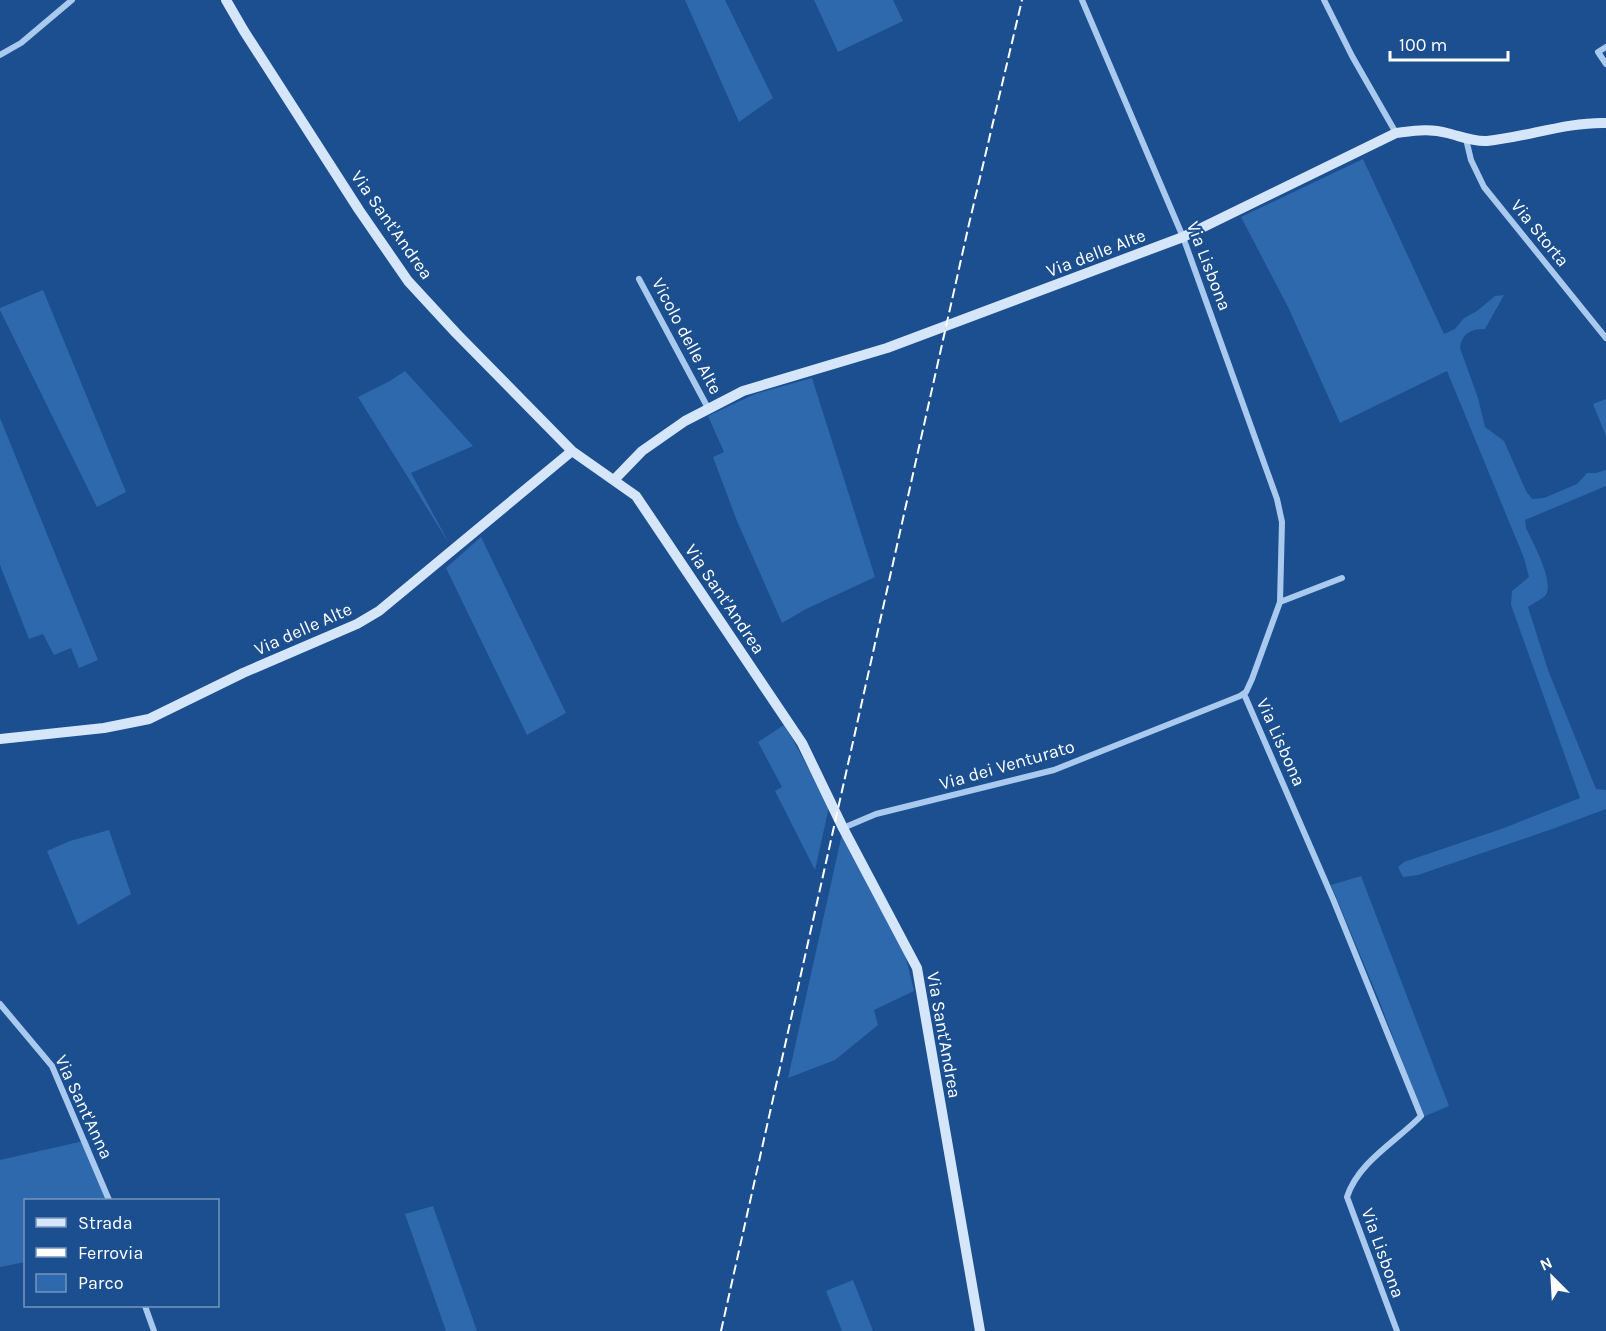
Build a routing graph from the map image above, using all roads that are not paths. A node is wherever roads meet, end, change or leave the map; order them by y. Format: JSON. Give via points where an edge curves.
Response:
{"nodes":[{"id":1,"x":72,"y":0,"type":"edge"},
{"id":2,"x":226,"y":0,"type":"edge"},
{"id":3,"x":1082,"y":0,"type":"edge"},
{"id":4,"x":1324,"y":0,"type":"edge"},
{"id":5,"x":1606,"y":46,"type":"edge"},
{"id":6,"x":0,"y":54,"type":"edge"},
{"id":7,"x":1606,"y":64,"type":"edge"},
{"id":8,"x":1606,"y":123,"type":"edge"},
{"id":9,"x":1396,"y":133,"type":"junction"},
{"id":10,"x":1466,"y":139,"type":"junction"},
{"id":11,"x":1183,"y":237,"type":"junction"},
{"id":12,"x":639,"y":279,"type":"dead end"},
{"id":13,"x":1606,"y":338,"type":"edge"},
{"id":14,"x":708,"y":408,"type":"junction"},
{"id":15,"x":572,"y":451,"type":"junction"},
{"id":16,"x":614,"y":480,"type":"junction"},
{"id":17,"x":1342,"y":578,"type":"dead end"},
{"id":18,"x":1281,"y":602,"type":"junction"},
{"id":19,"x":1244,"y":694,"type":"junction"},
{"id":20,"x":0,"y":739,"type":"edge"},
{"id":21,"x":843,"y":828,"type":"junction"},
{"id":22,"x":0,"y":1004,"type":"edge"},
{"id":23,"x":109,"y":1199,"type":"edge"},
{"id":24,"x":146,"y":1307,"type":"edge"},
{"id":25,"x":154,"y":1331,"type":"edge"},
{"id":26,"x":980,"y":1331,"type":"edge"},
{"id":27,"x":1396,"y":1331,"type":"edge"}],
"edges":[{"from":1,"to":6,"type":"street","via":[[21,43]]},
{"from":2,"to":15,"type":"street","name":"Via Sant'Andrea","via":[[408,281]]},
{"from":3,"to":11,"type":"street","name":"Via Lisbona"},
{"from":4,"to":9,"type":"street"},
{"from":5,"to":7,"type":"street","via":[[1598,52]]},
{"from":8,"to":10,"type":"street","name":"Via delle Alte","via":[[1494,140]]},
{"from":9,"to":10,"type":"street","name":"Via delle Alte","via":[[1422,130]]},
{"from":9,"to":11,"type":"street","name":"Via delle Alte"},
{"from":10,"to":13,"type":"street","name":"Via Storta","via":[[1484,188]]},
{"from":11,"to":14,"type":"street","name":"Via delle Alte","via":[[887,348],[743,391]]},
{"from":11,"to":18,"type":"street","name":"Via Lisbona","via":[[1277,499],[1282,522]]},
{"from":12,"to":14,"type":"street","name":"Vicolo delle Alte"},
{"from":14,"to":16,"type":"street","name":"Via delle Alte","via":[[642,451]]},
{"from":15,"to":16,"type":"street","name":"Via Sant'Andrea"},
{"from":15,"to":20,"type":"street","name":"Via delle Alte","via":[[379,611],[357,624],[149,719]]},
{"from":16,"to":21,"type":"street","name":"Via Sant'Andrea","via":[[636,496],[802,743]]},
{"from":17,"to":18,"type":"street"},
{"from":18,"to":19,"type":"street","name":"Via Lisbona"},
{"from":19,"to":21,"type":"street","name":"Via dei Venturato","via":[[1054,770],[876,814]]},
{"from":19,"to":27,"type":"street","name":"Via Lisbona","via":[[1333,898],[1421,1116],[1378,1154],[1347,1197]]},
{"from":21,"to":26,"type":"street","name":"Via Sant'Andrea","via":[[916,968]]},
{"from":22,"to":23,"type":"street","name":"Via Sant'Anna","via":[[52,1065]]},
{"from":24,"to":25,"type":"street"}]}
